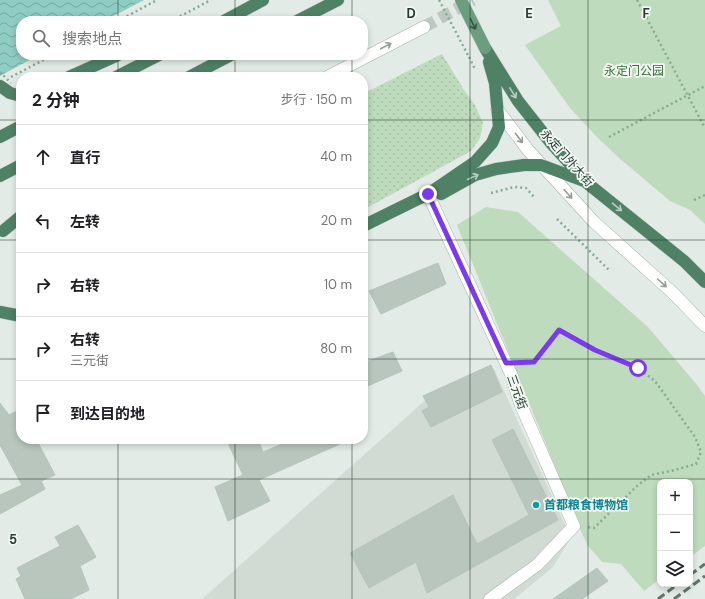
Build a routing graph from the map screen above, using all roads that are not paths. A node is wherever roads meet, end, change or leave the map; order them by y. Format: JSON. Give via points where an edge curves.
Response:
{"nodes":[{"id":1,"x":263,"y":0,"type":"edge"},
{"id":2,"x":338,"y":0,"type":"edge"},
{"id":3,"x":461,"y":0,"type":"edge"},
{"id":4,"x":233,"y":16,"type":"edge"},
{"id":5,"x":307,"y":16,"type":"edge"},
{"id":6,"x":424,"y":26,"type":"tunnel mouth"},
{"id":7,"x":485,"y":48,"type":"junction"},
{"id":8,"x":368,"y":55,"type":"edge"},
{"id":9,"x":107,"y":60,"type":"edge"},
{"id":10,"x":149,"y":60,"type":"edge"},
{"id":11,"x":222,"y":60,"type":"edge"},
{"id":12,"x":359,"y":60,"type":"edge"},
{"id":13,"x":206,"y":68,"type":"junction"},
{"id":14,"x":80,"y":72,"type":"edge"},
{"id":15,"x":126,"y":72,"type":"edge"},
{"id":16,"x":198,"y":72,"type":"edge"},
{"id":17,"x":201,"y":72,"type":"edge"},
{"id":18,"x":337,"y":72,"type":"edge"},
{"id":19,"x":5,"y":84,"type":"edge"},
{"id":20,"x":16,"y":95,"type":"edge"},
{"id":21,"x":497,"y":109,"type":"junction"},
{"id":22,"x":16,"y":129,"type":"edge"},
{"id":23,"x":0,"y":137,"type":"edge"},
{"id":24,"x":541,"y":165,"type":"junction"},
{"id":25,"x":16,"y":168,"type":"edge"},
{"id":26,"x":0,"y":176,"type":"edge"},
{"id":27,"x":587,"y":183,"type":"junction"},
{"id":28,"x":429,"y":196,"type":"junction"},
{"id":29,"x":16,"y":220,"type":"edge"},
{"id":30,"x":368,"y":224,"type":"edge"},
{"id":31,"x":16,"y":225,"type":"edge"},
{"id":32,"x":368,"y":230,"type":"edge"},
{"id":33,"x":1,"y":232,"type":"edge"},
{"id":34,"x":705,"y":282,"type":"edge"},
{"id":35,"x":0,"y":312,"type":"edge"},
{"id":36,"x":16,"y":315,"type":"edge"},
{"id":37,"x":705,"y":326,"type":"edge"},
{"id":38,"x":490,"y":599,"type":"edge"}],
"edges":[{"from":1,"to":4,"type":"highway"},
{"from":2,"to":5,"type":"highway"},
{"from":3,"to":7,"type":"main road","one_way":true,"bridge":true},
{"from":8,"to":6,"type":"street","one_way":true},
{"from":7,"to":21,"type":"highway","via":[[495,83]]},
{"from":7,"to":27,"type":"highway","name":"永定门外大街","one_way":true,"via":[[518,100]]},
{"from":9,"to":14,"type":"highway"},
{"from":10,"to":15,"type":"highway"},
{"from":11,"to":13,"type":"highway"},
{"from":18,"to":12,"type":"street","one_way":true},
{"from":13,"to":16,"type":"highway"},
{"from":13,"to":17,"type":"highway"},
{"from":19,"to":20,"type":"highway","via":[[10,93]]},
{"from":21,"to":24,"type":"street","name":"永定门外大街","one_way":true},
{"from":21,"to":28,"type":"highway","via":[[500,127],[489,146],[475,162]]},
{"from":22,"to":23,"type":"highway"},
{"from":24,"to":27,"type":"highway"},
{"from":28,"to":24,"type":"highway","one_way":true,"via":[[475,175],[496,169]]},
{"from":24,"to":37,"type":"street","name":"永定门外大街","one_way":true,"via":[[594,222]]},
{"from":25,"to":26,"type":"highway"},
{"from":27,"to":34,"type":"highway","name":"永定门外大街","one_way":true,"via":[[684,261]]},
{"from":28,"to":30,"type":"highway"},
{"from":28,"to":32,"type":"highway"},
{"from":28,"to":38,"type":"street","name":"三元街","via":[[511,374],[520,403],[574,526],[537,565]]},
{"from":29,"to":33,"type":"highway"},
{"from":31,"to":33,"type":"street"},
{"from":35,"to":36,"type":"highway"}]}
